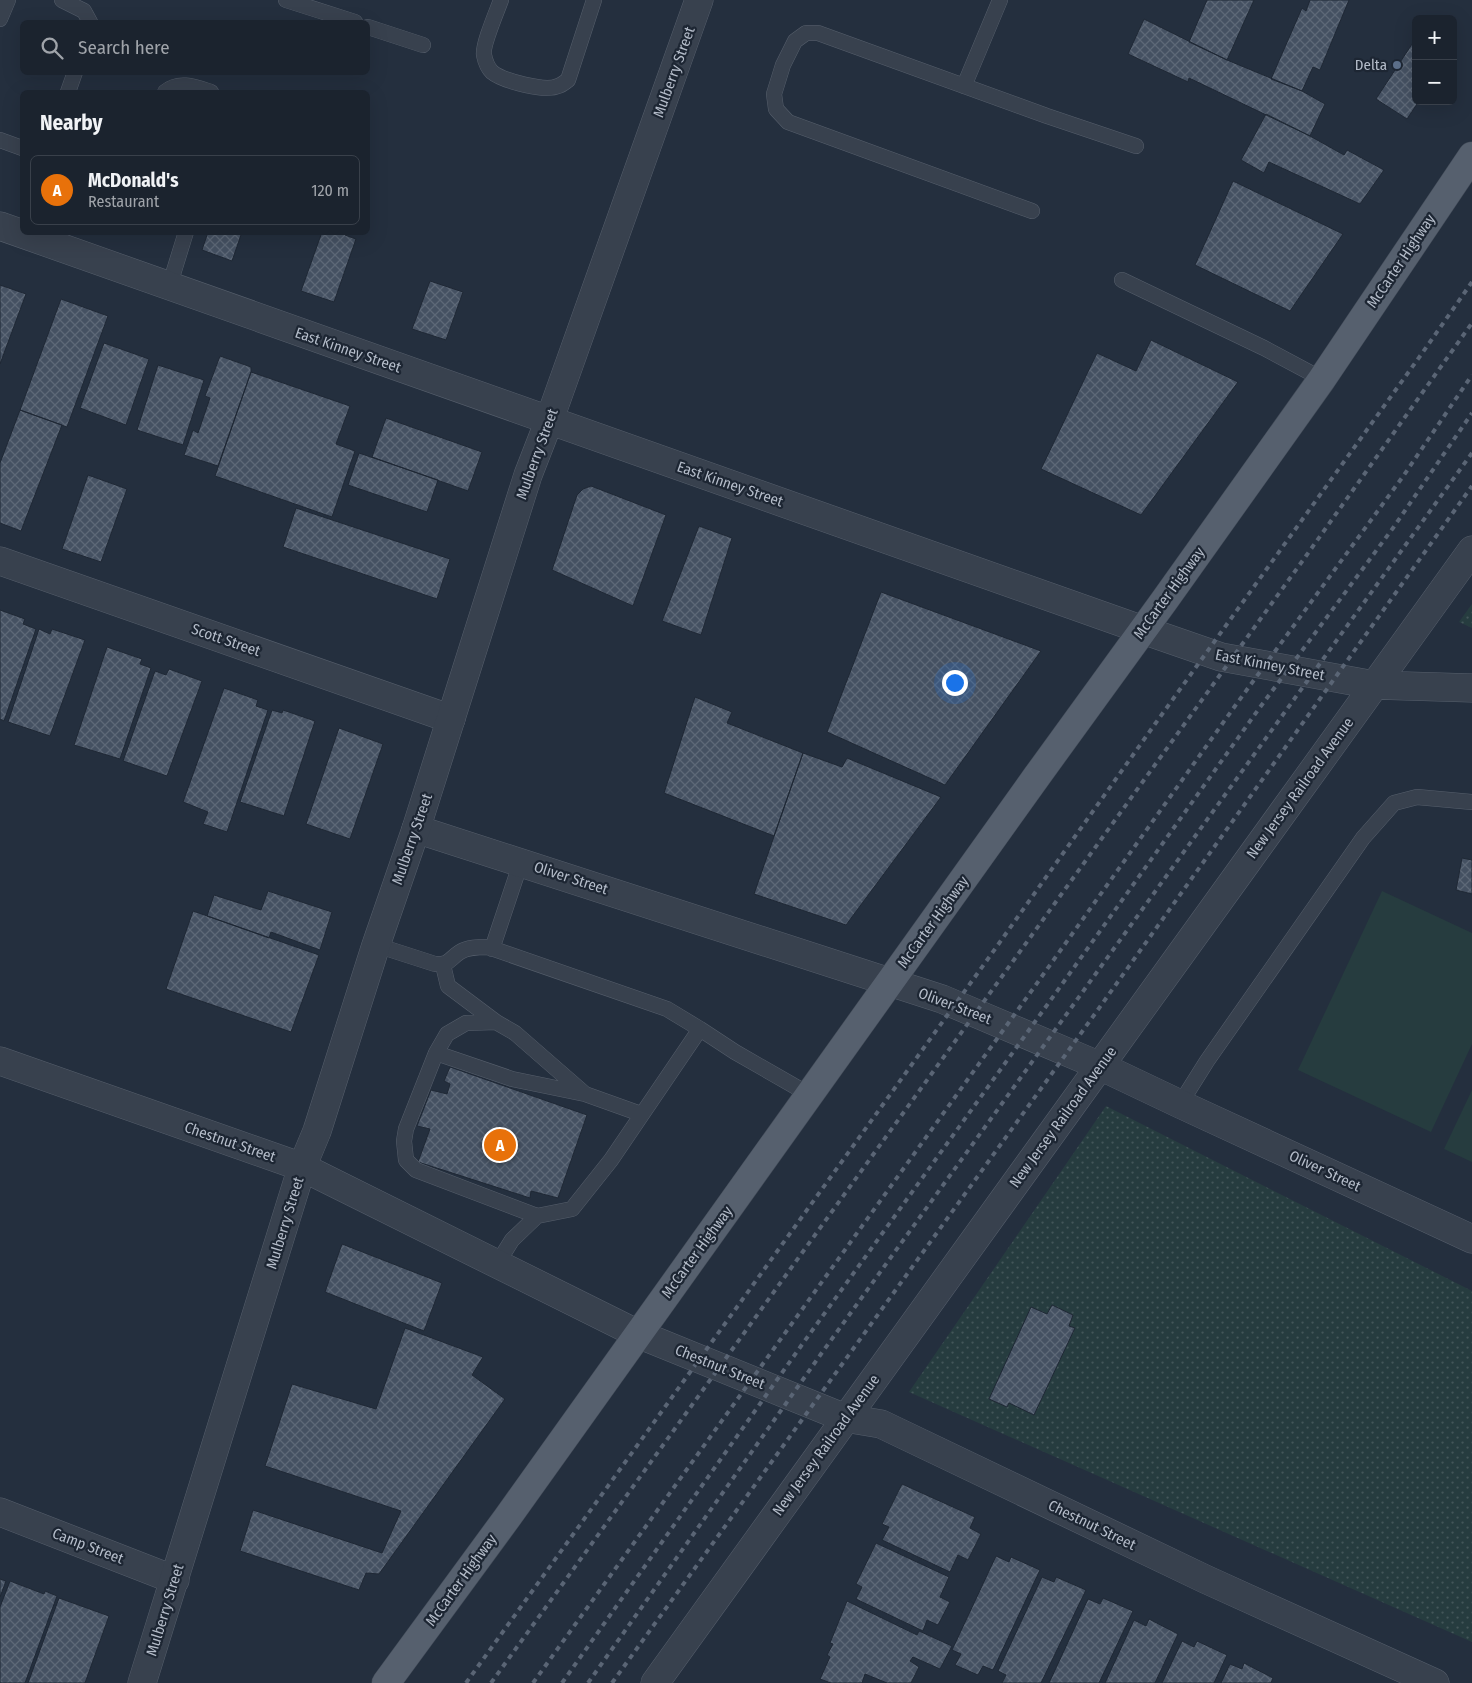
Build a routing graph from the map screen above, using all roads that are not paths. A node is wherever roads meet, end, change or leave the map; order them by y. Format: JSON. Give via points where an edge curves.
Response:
{"nodes":[{"id":1,"x":8,"y":0,"type":"edge"},
{"id":2,"x":62,"y":0,"type":"edge"},
{"id":3,"x":286,"y":0,"type":"edge"},
{"id":4,"x":501,"y":0,"type":"edge"},
{"id":5,"x":594,"y":0,"type":"edge"},
{"id":6,"x":700,"y":0,"type":"edge"},
{"id":7,"x":995,"y":2,"type":"edge"},
{"id":8,"x":0,"y":19,"type":"edge"},
{"id":9,"x":89,"y":20,"type":"edge"},
{"id":10,"x":349,"y":20,"type":"edge"},
{"id":11,"x":370,"y":28,"type":"edge"},
{"id":12,"x":423,"y":45,"type":"dead end"},
{"id":13,"x":74,"y":75,"type":"edge"},
{"id":14,"x":964,"y":86,"type":"junction"},
{"id":15,"x":69,"y":90,"type":"edge"},
{"id":16,"x":168,"y":90,"type":"edge"},
{"id":17,"x":205,"y":90,"type":"edge"},
{"id":18,"x":0,"y":140,"type":"edge"},
{"id":19,"x":1136,"y":146,"type":"dead end"},
{"id":20,"x":20,"y":147,"type":"edge"},
{"id":21,"x":1472,"y":156,"type":"edge"},
{"id":22,"x":1032,"y":211,"type":"dead end"},
{"id":23,"x":0,"y":226,"type":"edge"},
{"id":24,"x":20,"y":233,"type":"edge"},
{"id":25,"x":25,"y":235,"type":"edge"},
{"id":26,"x":185,"y":235,"type":"edge"},
{"id":27,"x":1122,"y":280,"type":"dead end"},
{"id":28,"x":169,"y":287,"type":"junction"},
{"id":29,"x":1322,"y":379,"type":"junction"},
{"id":30,"x":549,"y":421,"type":"junction"},
{"id":31,"x":1472,"y":550,"type":"edge"},
{"id":32,"x":0,"y":561,"type":"edge"},
{"id":33,"x":1143,"y":630,"type":"junction"},
{"id":34,"x":1374,"y":685,"type":"junction"},
{"id":35,"x":1472,"y":688,"type":"edge"},
{"id":36,"x":451,"y":719,"type":"junction"},
{"id":37,"x":1472,"y":802,"type":"edge"},
{"id":38,"x":416,"y":829,"type":"junction"},
{"id":39,"x":521,"y":862,"type":"junction"},
{"id":40,"x":376,"y":944,"type":"junction"},
{"id":41,"x":492,"y":949,"type":"junction"},
{"id":42,"x":443,"y":965,"type":"junction"},
{"id":43,"x":890,"y":982,"type":"junction"},
{"id":44,"x":496,"y":1022,"type":"junction"},
{"id":45,"x":700,"y":1029,"type":"junction"},
{"id":46,"x":436,"y":1053,"type":"junction"},
{"id":47,"x":0,"y":1061,"type":"edge"},
{"id":48,"x":1100,"y":1066,"type":"junction"},
{"id":49,"x":584,"y":1094,"type":"junction"},
{"id":50,"x":810,"y":1095,"type":"junction"},
{"id":51,"x":1180,"y":1104,"type":"junction"},
{"id":52,"x":641,"y":1114,"type":"junction"},
{"id":53,"x":302,"y":1167,"type":"junction"},
{"id":54,"x":537,"y":1216,"type":"junction"},
{"id":55,"x":1472,"y":1239,"type":"edge"},
{"id":56,"x":497,"y":1264,"type":"junction"},
{"id":57,"x":638,"y":1334,"type":"junction"},
{"id":58,"x":845,"y":1418,"type":"junction"},
{"id":59,"x":0,"y":1512,"type":"edge"},
{"id":60,"x":175,"y":1580,"type":"junction"},
{"id":61,"x":142,"y":1683,"type":"edge"},
{"id":62,"x":386,"y":1683,"type":"edge"},
{"id":63,"x":654,"y":1683,"type":"edge"},
{"id":64,"x":1436,"y":1683,"type":"edge"}],
"edges":[{"from":1,"to":8,"type":"lane"},
{"from":2,"to":9,"type":"lane","via":[[84,11]]},
{"from":3,"to":10,"type":"lane"},
{"from":4,"to":5,"type":"lane","via":[[483,52],[486,62],[492,72],[505,78],[545,88],[568,80]]},
{"from":6,"to":30,"type":"street","name":"Mulberry Street"},
{"from":7,"to":14,"type":"lane"},
{"from":11,"to":12,"type":"lane"},
{"from":13,"to":15,"type":"lane"},
{"from":14,"to":19,"type":"lane"},
{"from":14,"to":22,"type":"lane","via":[[818,33],[806,33],[795,41],[774,94],[776,109],[788,122]]},
{"from":16,"to":17,"type":"lane","via":[[184,85]]},
{"from":18,"to":20,"type":"lane"},
{"from":21,"to":29,"type":"main road","name":"McCarter Highway"},
{"from":23,"to":24,"type":"street","name":"East Kinney Street"},
{"from":25,"to":28,"type":"street","name":"East Kinney Street"},
{"from":26,"to":28,"type":"lane"},
{"from":27,"to":29,"type":"lane"},
{"from":28,"to":30,"type":"street","name":"East Kinney Street"},
{"from":29,"to":33,"type":"main road","name":"McCarter Highway"},
{"from":30,"to":33,"type":"street","name":"East Kinney Street"},
{"from":30,"to":36,"type":"street","name":"Mulberry Street","via":[[528,475]]},
{"from":31,"to":34,"type":"street","name":"New Jersey Railroad Avenue"},
{"from":32,"to":36,"type":"street","name":"Scott Street"},
{"from":33,"to":34,"type":"street","name":"East Kinney Street","via":[[1221,658]]},
{"from":33,"to":43,"type":"main road","name":"McCarter Highway"},
{"from":34,"to":35,"type":"street","name":"East Kinney Street"},
{"from":34,"to":48,"type":"street","name":"New Jersey Railroad Avenue"},
{"from":36,"to":38,"type":"street","name":"Mulberry Street"},
{"from":37,"to":51,"type":"lane","via":[[1417,797],[1394,803],[1362,838]]},
{"from":38,"to":39,"type":"street","name":"Oliver Street"},
{"from":38,"to":40,"type":"street","name":"Mulberry Street"},
{"from":39,"to":41,"type":"lane"},
{"from":39,"to":43,"type":"street","name":"Oliver Street"},
{"from":40,"to":42,"type":"lane"},
{"from":40,"to":53,"type":"street","name":"Mulberry Street","via":[[317,1131]]},
{"from":41,"to":42,"type":"lane","via":[[468,949]]},
{"from":41,"to":45,"type":"lane","via":[[667,1009]]},
{"from":42,"to":44,"type":"lane","via":[[448,986]]},
{"from":43,"to":48,"type":"street","name":"Oliver Street","via":[[942,999]]},
{"from":43,"to":50,"type":"main road","name":"McCarter Highway"},
{"from":44,"to":46,"type":"lane","via":[[466,1023],[448,1034]]},
{"from":44,"to":49,"type":"lane","via":[[516,1033]]},
{"from":45,"to":50,"type":"lane"},
{"from":45,"to":52,"type":"lane"},
{"from":46,"to":49,"type":"lane","via":[[512,1079]]},
{"from":46,"to":54,"type":"lane","via":[[406,1129],[406,1160],[416,1170]]},
{"from":47,"to":53,"type":"street","name":"Chestnut Street"},
{"from":48,"to":51,"type":"street","name":"Oliver Street"},
{"from":48,"to":58,"type":"street","name":"New Jersey Railroad Avenue"},
{"from":49,"to":52,"type":"lane"},
{"from":50,"to":57,"type":"main road","name":"McCarter Highway"},
{"from":51,"to":55,"type":"street","name":"Oliver Street"},
{"from":52,"to":54,"type":"lane","via":[[611,1160],[572,1209]]},
{"from":53,"to":56,"type":"street","name":"Chestnut Street"},
{"from":53,"to":60,"type":"street","name":"Mulberry Street"},
{"from":54,"to":56,"type":"lane","via":[[512,1240]]},
{"from":56,"to":57,"type":"street","name":"Chestnut Street"},
{"from":57,"to":58,"type":"street","name":"Chestnut Street"},
{"from":57,"to":62,"type":"main road","name":"McCarter Highway"},
{"from":58,"to":63,"type":"street","name":"New Jersey Railroad Avenue"},
{"from":58,"to":64,"type":"street","name":"Chestnut Street","via":[[881,1424],[1205,1579]]},
{"from":59,"to":60,"type":"street","name":"Camp Street"},
{"from":60,"to":61,"type":"street","name":"Mulberry Street"}]}
